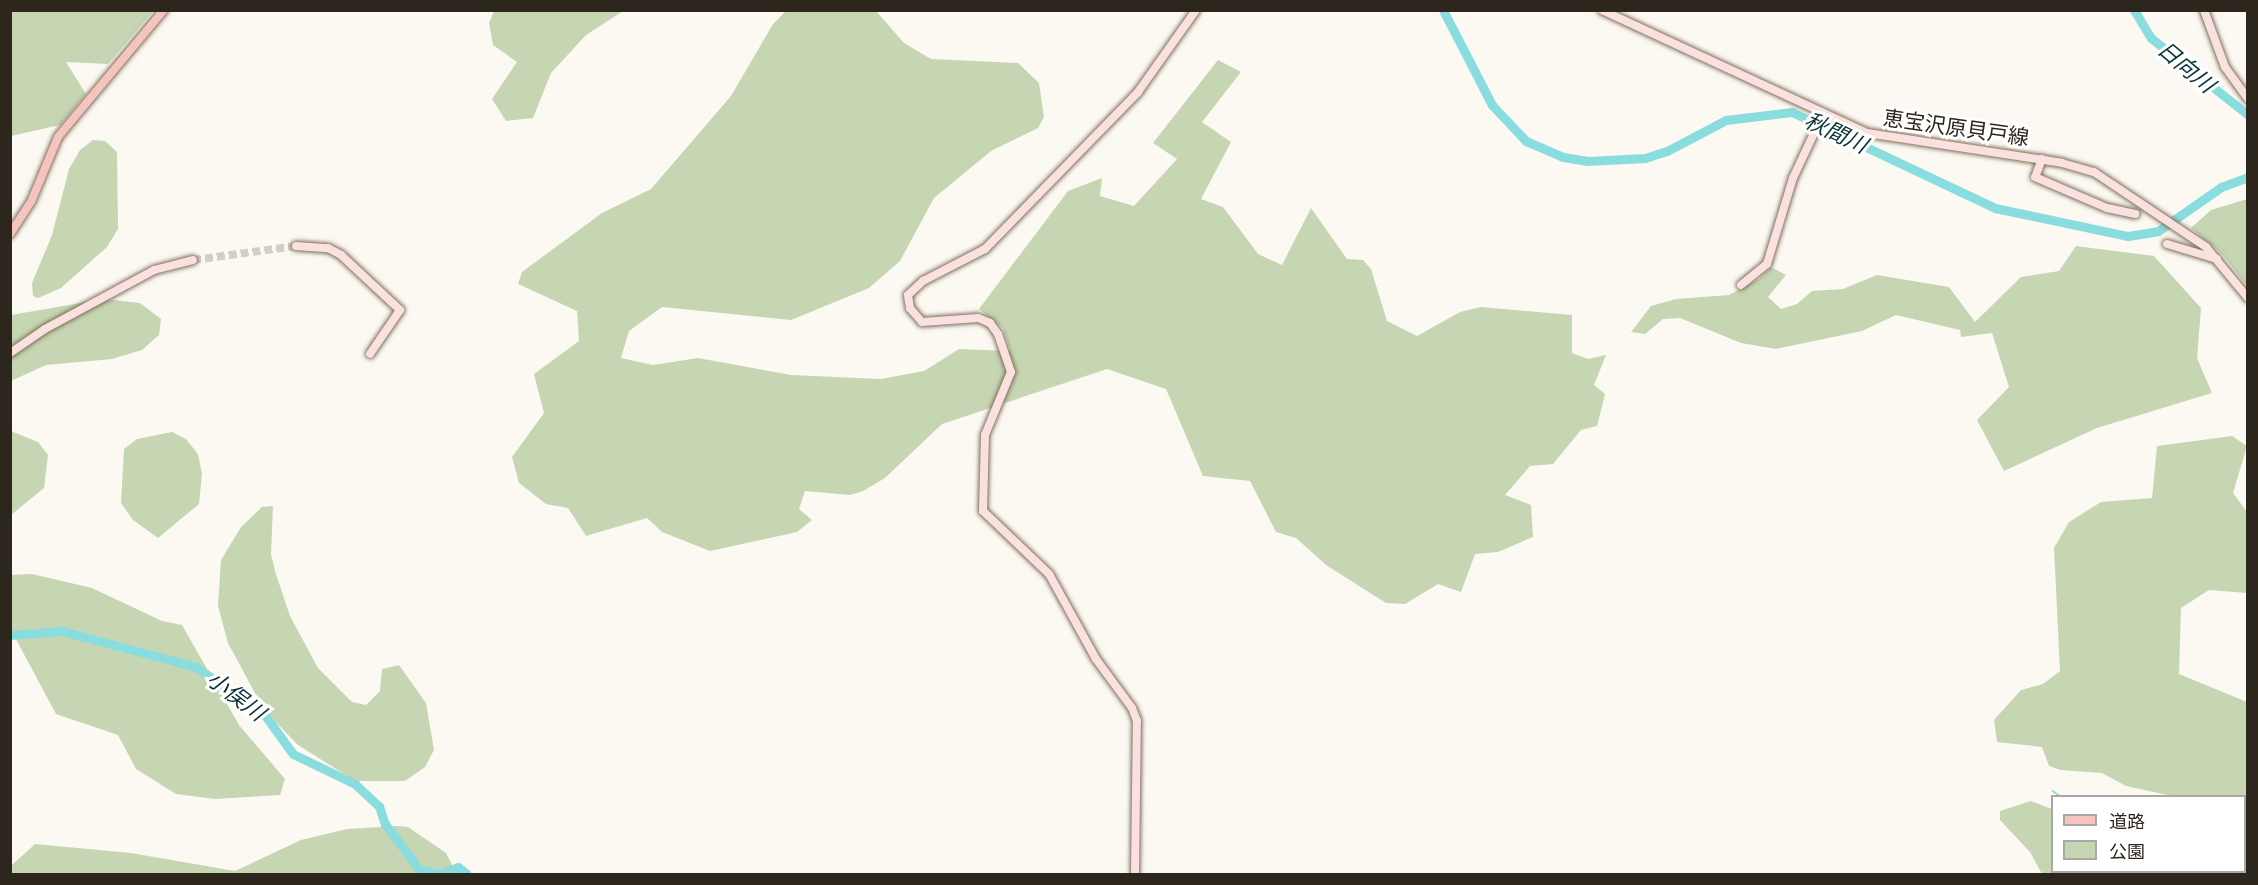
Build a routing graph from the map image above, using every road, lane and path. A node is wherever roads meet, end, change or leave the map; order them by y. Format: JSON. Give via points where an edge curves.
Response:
{"nodes":[{"id":1,"x":164,"y":10,"type":"edge"},
{"id":2,"x":1196,"y":10,"type":"edge"},
{"id":3,"x":1602,"y":10,"type":"edge"},
{"id":4,"x":2204,"y":10,"type":"edge"},
{"id":5,"x":2247,"y":99,"type":"edge"},
{"id":6,"x":1822,"y":116,"type":"junction"},
{"id":7,"x":2042,"y":159,"type":"junction"},
{"id":8,"x":2135,"y":214,"type":"dead end"},
{"id":9,"x":10,"y":234,"type":"edge"},
{"id":10,"x":2167,"y":244,"type":"dead end"},
{"id":11,"x":296,"y":246,"type":"tunnel mouth"},
{"id":12,"x":193,"y":260,"type":"tunnel mouth"},
{"id":13,"x":2220,"y":261,"type":"junction"},
{"id":14,"x":1741,"y":285,"type":"dead end"},
{"id":15,"x":2247,"y":296,"type":"edge"},
{"id":16,"x":10,"y":353,"type":"edge"},
{"id":17,"x":370,"y":354,"type":"dead end"},
{"id":18,"x":1135,"y":874,"type":"edge"}],
"edges":[{"from":1,"to":9,"type":"main road","via":[[58,137],[31,202]]},
{"from":2,"to":18,"type":"street","via":[[1138,92],[985,249],[923,281],[908,295],[910,308],[922,322],[978,318],[990,323],[998,334],[1011,372],[984,435],[982,511],[1049,574],[1096,659],[1132,708],[1137,721]]},
{"from":3,"to":6,"type":"street","name":"恵宝沢原貝戸線"},
{"from":4,"to":5,"type":"street","via":[[2225,67]]},
{"from":6,"to":7,"type":"street","name":"恵宝沢原貝戸線","via":[[1894,140]]},
{"from":6,"to":14,"type":"street","via":[[1793,178],[1767,264]]},
{"from":7,"to":8,"type":"street","via":[[2035,177],[2107,208]]},
{"from":7,"to":13,"type":"street","name":"恵宝沢原貝戸線","via":[[2094,172],[2181,228]]},
{"from":10,"to":13,"type":"street"},
{"from":11,"to":17,"type":"street","via":[[328,248],[341,255],[400,310]]},
{"from":12,"to":16,"type":"street","via":[[154,270],[45,329]]},
{"from":13,"to":15,"type":"street","name":"恵宝沢原貝戸線"}]}
